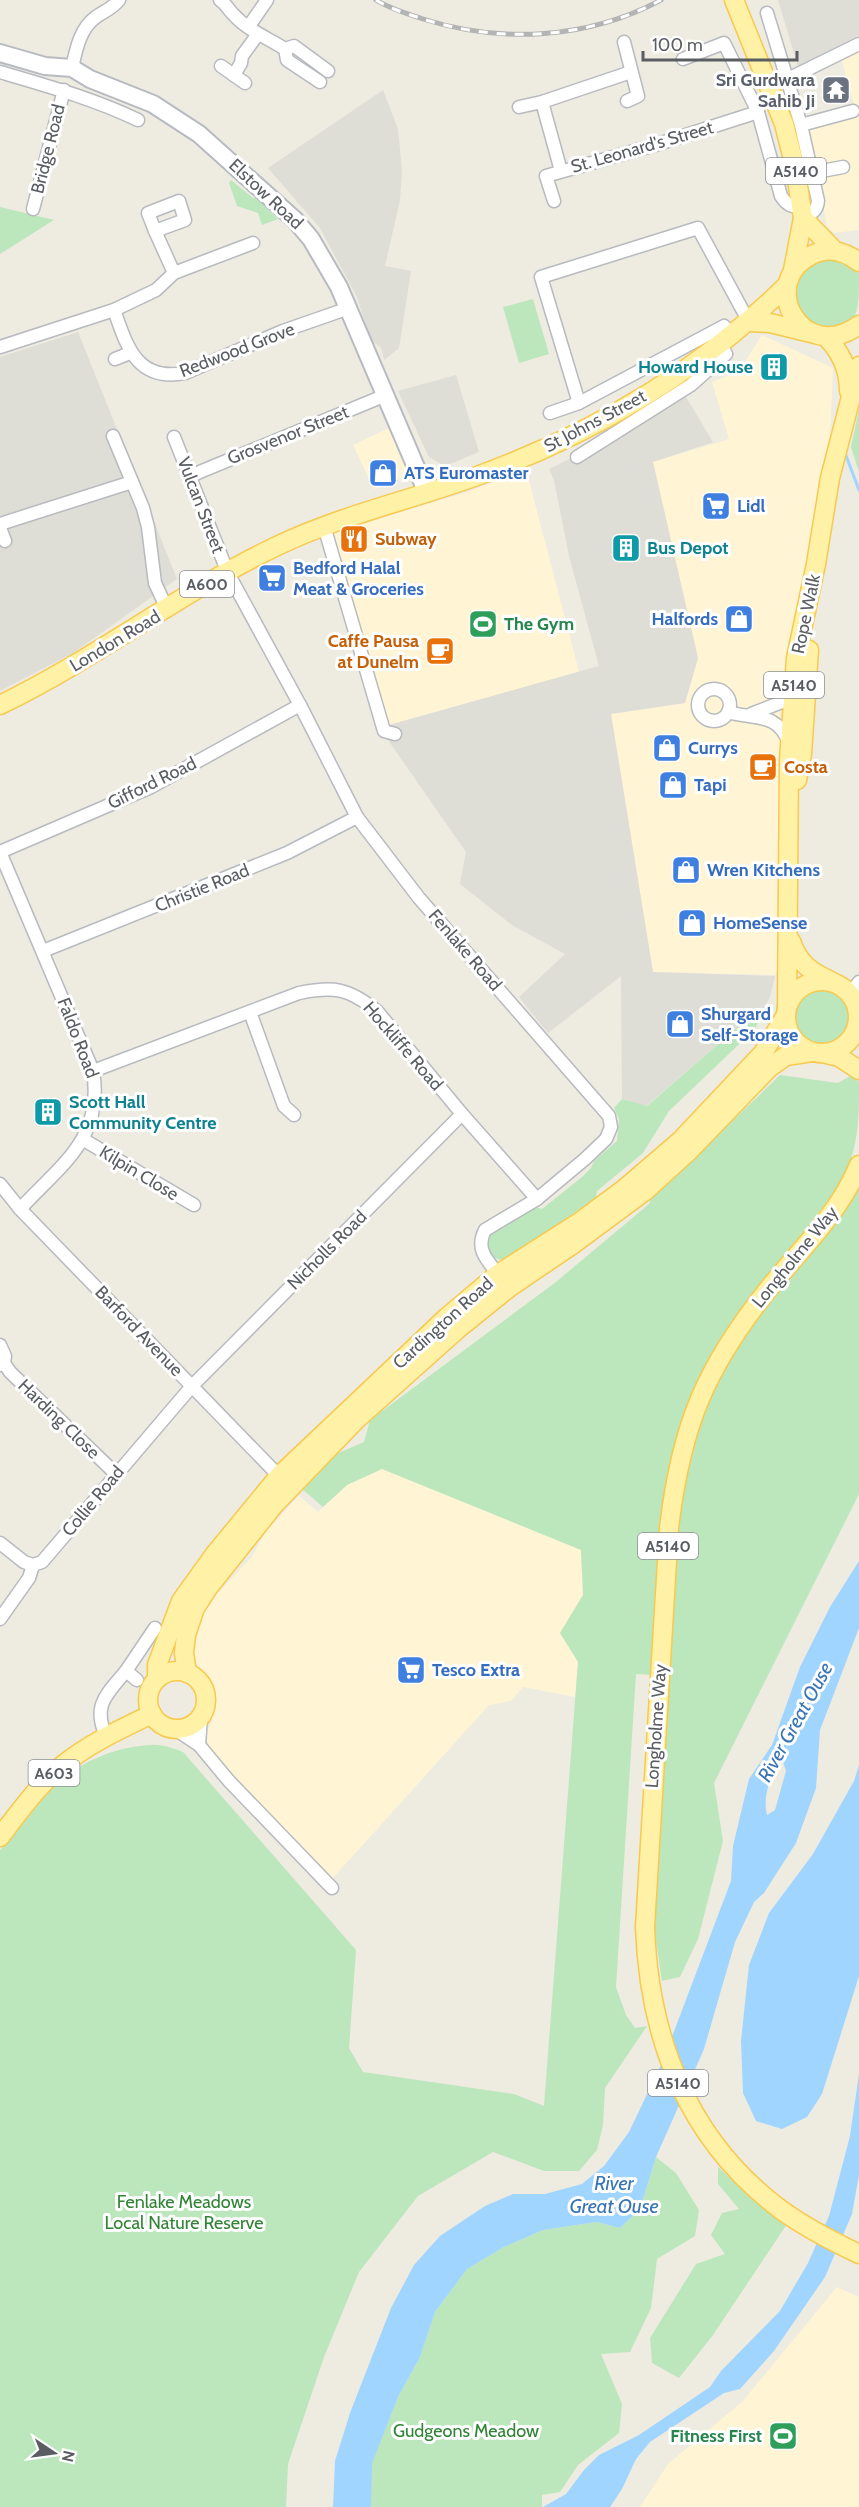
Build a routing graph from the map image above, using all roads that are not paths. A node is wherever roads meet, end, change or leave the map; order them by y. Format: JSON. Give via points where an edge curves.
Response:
{"nodes":[{"id":1,"x":119,"y":0,"type":"edge"},
{"id":2,"x":220,"y":0,"type":"edge"},
{"id":3,"x":267,"y":0,"type":"edge"},
{"id":4,"x":734,"y":0,"type":"edge"},
{"id":5,"x":767,"y":13,"type":"dead end"},
{"id":6,"x":253,"y":30,"type":"junction"},
{"id":7,"x":624,"y":42,"type":"dead end"},
{"id":8,"x":859,"y":44,"type":"edge"},
{"id":9,"x":285,"y":49,"type":"junction"},
{"id":10,"x":0,"y":53,"type":"edge"},
{"id":11,"x":683,"y":59,"type":"dead end"},
{"id":12,"x":221,"y":66,"type":"dead end"},
{"id":13,"x":72,"y":68,"type":"junction"},
{"id":14,"x":0,"y":72,"type":"edge"},
{"id":15,"x":631,"y":72,"type":"junction"},
{"id":16,"x":234,"y":75,"type":"junction"},
{"id":17,"x":788,"y":79,"type":"junction"},
{"id":18,"x":245,"y":82,"type":"dead end"},
{"id":19,"x":64,"y":90,"type":"junction"},
{"id":20,"x":627,"y":101,"type":"dead end"},
{"id":21,"x":542,"y":102,"type":"junction"},
{"id":22,"x":519,"y":107,"type":"dead end"},
{"id":23,"x":853,"y":111,"type":"dead end"},
{"id":24,"x":758,"y":112,"type":"junction"},
{"id":25,"x":138,"y":120,"type":"dead end"},
{"id":26,"x":801,"y":125,"type":"junction"},
{"id":27,"x":843,"y":167,"type":"dead end"},
{"id":28,"x":561,"y":171,"type":"junction"},
{"id":29,"x":811,"y":173,"type":"junction"},
{"id":30,"x":554,"y":201,"type":"dead end"},
{"id":31,"x":33,"y":209,"type":"dead end"},
{"id":32,"x":803,"y":213,"type":"junction"},
{"id":33,"x":155,"y":231,"type":"dead end"},
{"id":34,"x":253,"y":243,"type":"dead end"},
{"id":35,"x":845,"y":251,"type":"edge"},
{"id":36,"x":859,"y":262,"type":"edge"},
{"id":37,"x":174,"y":273,"type":"junction"},
{"id":38,"x":790,"y":277,"type":"junction"},
{"id":39,"x":349,"y":308,"type":"junction"},
{"id":40,"x":114,"y":310,"type":"junction"},
{"id":41,"x":749,"y":322,"type":"junction"},
{"id":42,"x":859,"y":325,"type":"edge"},
{"id":43,"x":819,"y":335,"type":"junction"},
{"id":44,"x":726,"y":339,"type":"junction"},
{"id":45,"x":0,"y":347,"type":"edge"},
{"id":46,"x":130,"y":353,"type":"junction"},
{"id":47,"x":115,"y":359,"type":"dead end"},
{"id":48,"x":859,"y":366,"type":"edge"},
{"id":49,"x":386,"y":395,"type":"junction"},
{"id":50,"x":849,"y":401,"type":"junction"},
{"id":51,"x":579,"y":403,"type":"junction"},
{"id":52,"x":550,"y":413,"type":"dead end"},
{"id":53,"x":113,"y":436,"type":"dead end"},
{"id":54,"x":174,"y":437,"type":"dead end"},
{"id":55,"x":577,"y":457,"type":"dead end"},
{"id":56,"x":190,"y":476,"type":"junction"},
{"id":57,"x":132,"y":482,"type":"junction"},
{"id":58,"x":427,"y":493,"type":"junction"},
{"id":59,"x":0,"y":526,"type":"edge"},
{"id":60,"x":324,"y":526,"type":"junction"},
{"id":61,"x":4,"y":541,"type":"dead end"},
{"id":62,"x":816,"y":564,"type":"junction"},
{"id":63,"x":228,"y":573,"type":"junction"},
{"id":64,"x":167,"y":609,"type":"junction"},
{"id":65,"x":794,"y":675,"type":"junction"},
{"id":66,"x":0,"y":705,"type":"edge"},
{"id":67,"x":300,"y":705,"type":"junction"},
{"id":68,"x":728,"y":711,"type":"dead end"},
{"id":69,"x":750,"y":715,"type":"junction"},
{"id":70,"x":395,"y":734,"type":"dead end"},
{"id":71,"x":789,"y":744,"type":"junction"},
{"id":72,"x":790,"y":808,"type":"junction"},
{"id":73,"x":357,"y":818,"type":"junction"},
{"id":74,"x":0,"y":852,"type":"edge"},
{"id":75,"x":789,"y":934,"type":"junction"},
{"id":76,"x":43,"y":951,"type":"junction"},
{"id":77,"x":831,"y":981,"type":"junction"},
{"id":78,"x":854,"y":987,"type":"edge"},
{"id":79,"x":787,"y":1011,"type":"junction"},
{"id":80,"x":249,"y":1012,"type":"junction"},
{"id":81,"x":859,"y":1020,"type":"edge"},
{"id":82,"x":817,"y":1052,"type":"junction"},
{"id":83,"x":859,"y":1070,"type":"edge"},
{"id":84,"x":93,"y":1071,"type":"junction"},
{"id":85,"x":462,"y":1114,"type":"junction"},
{"id":86,"x":294,"y":1115,"type":"dead end"},
{"id":87,"x":84,"y":1140,"type":"junction"},
{"id":88,"x":859,"y":1165,"type":"edge"},
{"id":89,"x":0,"y":1184,"type":"edge"},
{"id":90,"x":537,"y":1199,"type":"junction"},
{"id":91,"x":194,"y":1205,"type":"dead end"},
{"id":92,"x":21,"y":1209,"type":"junction"},
{"id":93,"x":498,"y":1275,"type":"junction"},
{"id":94,"x":0,"y":1345,"type":"edge"},
{"id":95,"x":2,"y":1364,"type":"edge"},
{"id":96,"x":192,"y":1386,"type":"junction"},
{"id":97,"x":116,"y":1474,"type":"junction"},
{"id":98,"x":279,"y":1476,"type":"junction"},
{"id":99,"x":0,"y":1543,"type":"edge"},
{"id":100,"x":33,"y":1565,"type":"junction"},
{"id":101,"x":0,"y":1619,"type":"edge"},
{"id":102,"x":156,"y":1628,"type":"dead end"},
{"id":103,"x":126,"y":1671,"type":"junction"},
{"id":104,"x":188,"y":1673,"type":"junction"},
{"id":105,"x":157,"y":1679,"type":"junction"},
{"id":106,"x":137,"y":1680,"type":"dead end"},
{"id":107,"x":152,"y":1714,"type":"junction"},
{"id":108,"x":201,"y":1716,"type":"junction"},
{"id":109,"x":124,"y":1728,"type":"junction"},
{"id":110,"x":171,"y":1728,"type":"junction"},
{"id":111,"x":106,"y":1736,"type":"junction"},
{"id":112,"x":200,"y":1745,"type":"junction"},
{"id":113,"x":0,"y":1837,"type":"edge"},
{"id":114,"x":332,"y":1888,"type":"dead end"},
{"id":115,"x":853,"y":2251,"type":"edge"}],
"edges":[{"from":1,"to":13,"type":"street","via":[[89,22]]},
{"from":2,"to":6,"type":"street"},
{"from":3,"to":6,"type":"street"},
{"from":4,"to":32,"type":"main road","number":"A5140","via":[[784,124]]},
{"from":5,"to":17,"type":"street"},
{"from":6,"to":9,"type":"street"},
{"from":6,"to":16,"type":"street"},
{"from":7,"to":15,"type":"street"},
{"from":8,"to":17,"type":"street"},
{"from":9,"to":9,"type":"street","via":[[287,60],[318,86],[331,68],[294,46]]},
{"from":10,"to":13,"type":"street","name":"Elstow Road","via":[[45,66]]},
{"from":11,"to":24,"type":"street","via":[[724,42]]},
{"from":12,"to":16,"type":"street"},
{"from":13,"to":39,"type":"street","name":"Elstow Road","via":[[153,104],[199,134],[270,195],[304,229]]},
{"from":14,"to":19,"type":"street"},
{"from":15,"to":20,"type":"street","via":[[638,96]]},
{"from":15,"to":21,"type":"street"},
{"from":16,"to":18,"type":"street"},
{"from":17,"to":26,"type":"street"},
{"from":19,"to":25,"type":"street"},
{"from":19,"to":31,"type":"street","name":"Bridge Road"},
{"from":21,"to":22,"type":"street"},
{"from":21,"to":28,"type":"street","name":"St. Leonard's Street"},
{"from":23,"to":26,"type":"street"},
{"from":24,"to":28,"type":"street","name":"St. Leonard's Street"},
{"from":24,"to":32,"type":"street","via":[[781,196]]},
{"from":26,"to":29,"type":"street"},
{"from":27,"to":29,"type":"street"},
{"from":28,"to":30,"type":"street","name":"St. Leonard's Street","via":[[546,176]]},
{"from":29,"to":32,"type":"street","via":[[818,208]]},
{"from":32,"to":35,"type":"main road","via":[[825,243]]},
{"from":32,"to":38,"type":"main road","number":"A5140"},
{"from":33,"to":37,"type":"street"},
{"from":34,"to":37,"type":"street"},
{"from":35,"to":36,"type":"main road"},
{"from":35,"to":38,"type":"main road","number":"A600","via":[[807,257]]},
{"from":37,"to":40,"type":"street","via":[[156,290]]},
{"from":38,"to":41,"type":"main road","name":"St Johns Street","number":"A600"},
{"from":38,"to":43,"type":"main road","name":"Rope Walk","via":[[789,306],[795,318]]},
{"from":39,"to":46,"type":"street","name":"Redwood Grove","via":[[173,376],[153,371]]},
{"from":39,"to":49,"type":"street","name":"Elstow Road"},
{"from":40,"to":45,"type":"street"},
{"from":40,"to":46,"type":"street"},
{"from":41,"to":43,"type":"main road"},
{"from":41,"to":44,"type":"main road","name":"St Johns Street","number":"A600"},
{"from":41,"to":51,"type":"street","via":[[698,228],[541,277]]},
{"from":42,"to":43,"type":"main road","via":[[849,332]]},
{"from":43,"to":50,"type":"main road","name":"Rope Walk","number":"A5140","via":[[841,356],[848,371]]},
{"from":44,"to":51,"type":"street","via":[[724,326]]},
{"from":44,"to":55,"type":"street","via":[[726,354],[691,385]]},
{"from":44,"to":58,"type":"main road","name":"St Johns Street","number":"A600","via":[[634,404],[564,440]]},
{"from":46,"to":47,"type":"street"},
{"from":48,"to":50,"type":"main road","name":"Rope Walk","number":"A5140"},
{"from":49,"to":56,"type":"street","name":"Grosvenor Street"},
{"from":49,"to":58,"type":"street","name":"Elstow Road"},
{"from":50,"to":62,"type":"main road","name":"Rope Walk","number":"A5140","via":[[830,478]]},
{"from":51,"to":52,"type":"street"},
{"from":53,"to":57,"type":"street"},
{"from":54,"to":56,"type":"street","name":"Vulcan Street"},
{"from":56,"to":63,"type":"street","name":"Vulcan Street"},
{"from":57,"to":59,"type":"street"},
{"from":57,"to":64,"type":"street","via":[[148,527],[156,588]]},
{"from":58,"to":60,"type":"main road","name":"London Road","number":"A600"},
{"from":59,"to":61,"type":"street"},
{"from":60,"to":63,"type":"main road","name":"London Road","number":"A600"},
{"from":60,"to":70,"type":"street","via":[[384,731]]},
{"from":62,"to":65,"type":"main road","name":"Rope Walk","number":"A5140"},
{"from":62,"to":72,"type":"main road","name":"Rope Walk","number":"A5140","via":[[802,754]]},
{"from":63,"to":64,"type":"main road","name":"London Road","number":"A600"},
{"from":63,"to":67,"type":"street","name":"Fenlake Road"},
{"from":64,"to":66,"type":"main road","name":"London Road","number":"A600","via":[[67,670]]},
{"from":65,"to":69,"type":"street","via":[[782,702]]},
{"from":65,"to":71,"type":"main road","name":"Rope Walk","number":"A5140"},
{"from":67,"to":73,"type":"street","name":"Fenlake Road"},
{"from":67,"to":74,"type":"street","name":"Gifford Road","via":[[151,787]]},
{"from":68,"to":69,"type":"street"},
{"from":69,"to":71,"type":"street","via":[[778,725]]},
{"from":71,"to":72,"type":"main road","name":"Rope Walk","number":"A5140"},
{"from":72,"to":75,"type":"main road","name":"Rope Walk","number":"A5140","via":[[786,897]]},
{"from":73,"to":76,"type":"street","name":"Christie Road","via":[[287,853]]},
{"from":73,"to":90,"type":"street","name":"Fenlake Road","via":[[419,898],[609,1116],[611,1128],[606,1139]]},
{"from":74,"to":76,"type":"street","name":"Faldo Road"},
{"from":75,"to":77,"type":"main road","name":"Rope Walk","number":"A5140","via":[[801,962]]},
{"from":75,"to":79,"type":"main road","name":"Rope Walk","number":"A5140"},
{"from":76,"to":84,"type":"street","name":"Faldo Road"},
{"from":77,"to":78,"type":"main road"},
{"from":77,"to":79,"type":"main road","via":[[820,980],[799,989]]},
{"from":78,"to":81,"type":"main road"},
{"from":79,"to":82,"type":"main road","via":[[789,1032],[795,1041]]},
{"from":79,"to":93,"type":"main road","name":"Cardington Road","via":[[764,1053],[681,1140],[590,1215]]},
{"from":80,"to":84,"type":"street","name":"Hockliffe Road"},
{"from":80,"to":85,"type":"street","name":"Hockliffe Road","via":[[324,988],[360,997]]},
{"from":80,"to":86,"type":"street","via":[[284,1106]]},
{"from":81,"to":82,"type":"main road","via":[[850,1041],[833,1052]]},
{"from":82,"to":83,"type":"main road","via":[[839,1058]]},
{"from":82,"to":104,"type":"main road","name":"Cardington Road","via":[[786,1056],[770,1067],[645,1191],[510,1287],[356,1420],[274,1505],[208,1588],[195,1608],[186,1635]]},
{"from":84,"to":87,"type":"street","name":"Faldo Road","via":[[95,1110]]},
{"from":85,"to":90,"type":"street","name":"Hockliffe Road"},
{"from":85,"to":96,"type":"street","name":"Nicholls Road"},
{"from":87,"to":91,"type":"street","name":"Kilpin Close"},
{"from":87,"to":92,"type":"street","name":"Faldo Road"},
{"from":88,"to":115,"type":"main road","name":"Longholme Way","number":"A5140","via":[[831,1212],[726,1347],[684,1439],[672,1505],[666,1577],[645,1927],[657,2022],[675,2076],[701,2123],[739,2172],[781,2210]]},
{"from":89,"to":92,"type":"street","name":"Barford Avenue"},
{"from":90,"to":93,"type":"street","name":"Fenlake Road","via":[[485,1230],[480,1247]]},
{"from":92,"to":96,"type":"street","name":"Barford Avenue"},
{"from":93,"to":98,"type":"main road","name":"Cardington Road","via":[[447,1317]]},
{"from":94,"to":95,"type":"street","name":"Harding Close","via":[[5,1356]]},
{"from":95,"to":97,"type":"street","name":"Harding Close"},
{"from":96,"to":97,"type":"street","name":"Collie Road"},
{"from":96,"to":98,"type":"street","name":"Barford Avenue"},
{"from":97,"to":100,"type":"street","name":"Collie Road","via":[[42,1562]]},
{"from":98,"to":105,"type":"main road","name":"Cardington Road","via":[[181,1601],[157,1665]]},
{"from":99,"to":100,"type":"street"},
{"from":100,"to":101,"type":"street","name":"Collie Road","via":[[29,1578]]},
{"from":102,"to":103,"type":"street"},
{"from":103,"to":106,"type":"street"},
{"from":103,"to":111,"type":"street","via":[[99,1709],[99,1721]]},
{"from":104,"to":105,"type":"main road","via":[[175,1671]]},
{"from":104,"to":108,"type":"main road","via":[[203,1686],[206,1702]]},
{"from":105,"to":107,"type":"main road","via":[[149,1690]]},
{"from":107,"to":109,"type":"main road","number":"A603"},
{"from":107,"to":110,"type":"main road","via":[[159,1723]]},
{"from":108,"to":110,"type":"main road","via":[[189,1726]]},
{"from":108,"to":112,"type":"street"},
{"from":109,"to":110,"type":"main road","number":"A603"},
{"from":109,"to":111,"type":"main road","number":"A603"},
{"from":110,"to":112,"type":"street"},
{"from":111,"to":113,"type":"main road","number":"A603","via":[[63,1764]]},
{"from":112,"to":114,"type":"street","via":[[229,1781]]}]}
